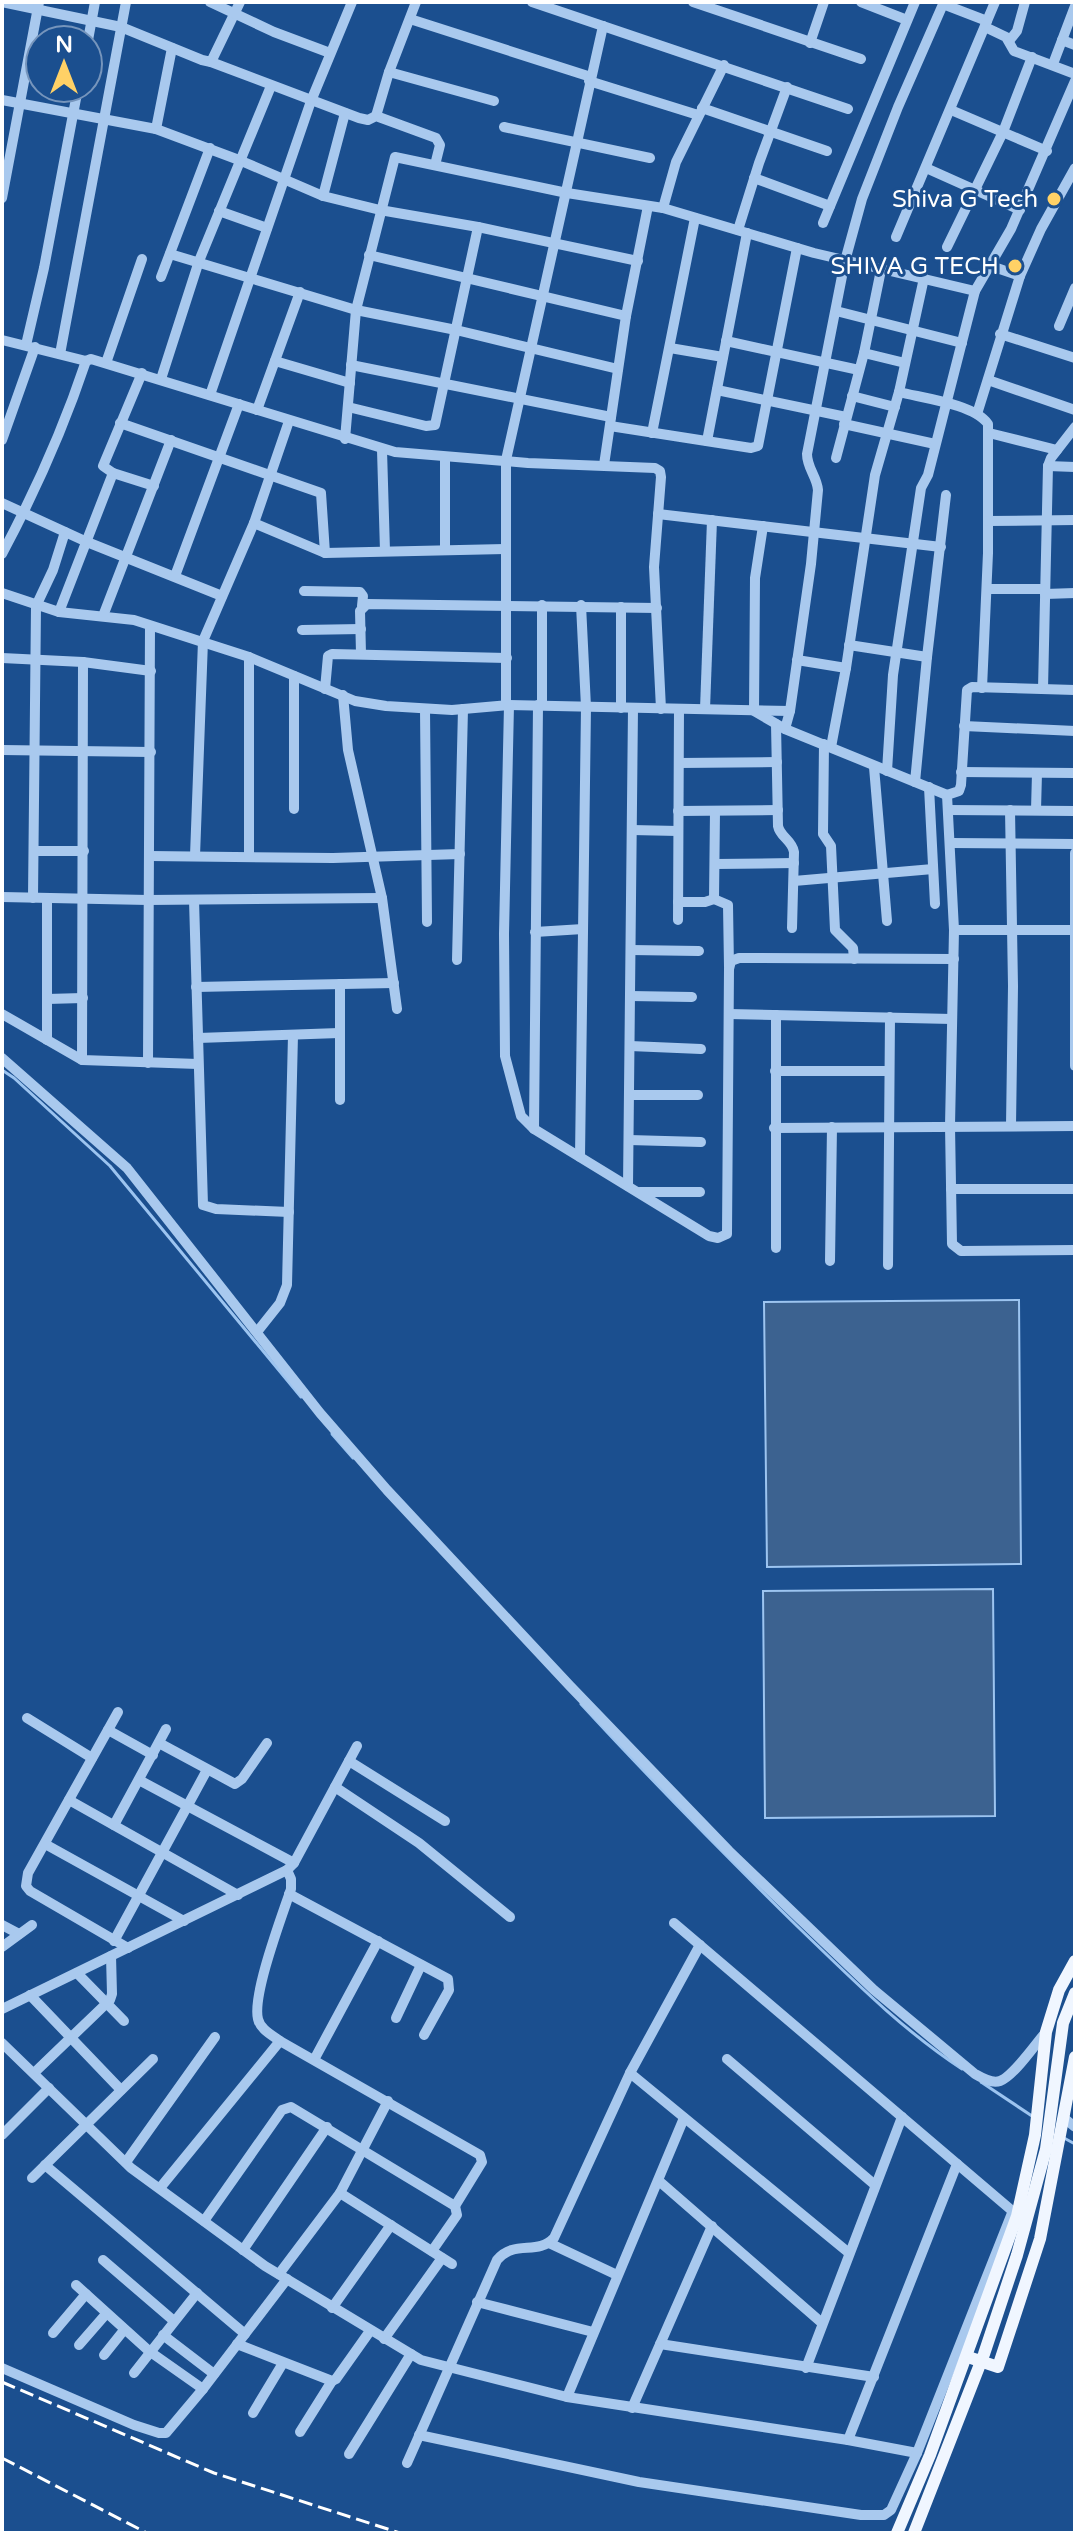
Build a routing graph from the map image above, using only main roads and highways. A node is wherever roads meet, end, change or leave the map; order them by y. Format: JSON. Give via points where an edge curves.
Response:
{"nodes":[{"id":1,"x":1075,"y":1961,"type":"edge"},
{"id":2,"x":1075,"y":1993,"type":"edge"},
{"id":3,"x":1075,"y":2057,"type":"edge"},
{"id":4,"x":1072,"y":2089,"type":"edge"},
{"id":5,"x":1067,"y":2123,"type":"edge"},
{"id":6,"x":967,"y":2357,"type":"junction"},
{"id":7,"x":897,"y":2533,"type":"edge"},
{"id":8,"x":914,"y":2533,"type":"edge"}],
"edges":[{"from":1,"to":6,"type":"main road","via":[[1046,2032],[1035,2135]]},
{"from":2,"to":8,"type":"main road","bridge":true,"via":[[1063,2023],[1046,2149],[1021,2242]]},
{"from":3,"to":4,"type":"main road"},
{"from":4,"to":5,"type":"main road"},
{"from":5,"to":6,"type":"main road","via":[[1040,2239],[998,2367]]},
{"from":6,"to":7,"type":"main road"}]}
